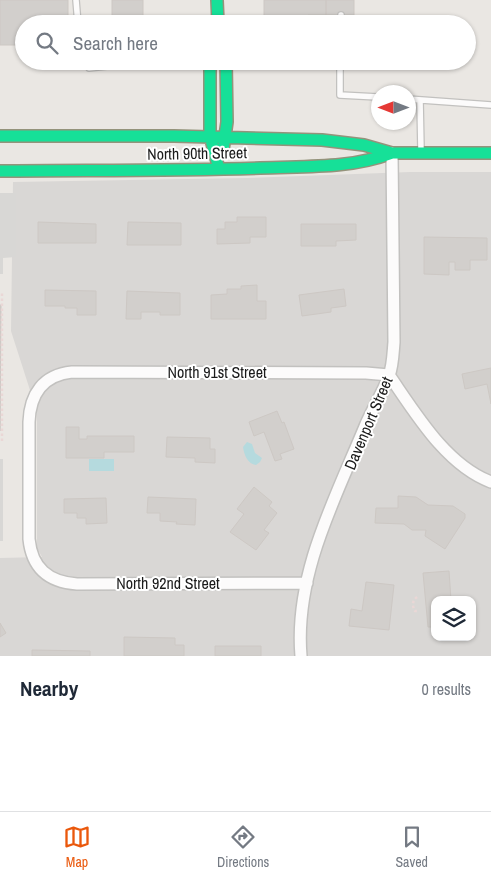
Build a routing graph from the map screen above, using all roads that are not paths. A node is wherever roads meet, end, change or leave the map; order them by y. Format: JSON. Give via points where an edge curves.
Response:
{"nodes":[{"id":1,"x":76,"y":0,"type":"edge"},
{"id":2,"x":217,"y":0,"type":"edge"},
{"id":3,"x":77,"y":15,"type":"edge"},
{"id":4,"x":217,"y":15,"type":"edge"},
{"id":5,"x":210,"y":70,"type":"edge"},
{"id":6,"x":226,"y":70,"type":"edge"},
{"id":7,"x":340,"y":70,"type":"edge"},
{"id":8,"x":371,"y":97,"type":"edge"},
{"id":9,"x":416,"y":100,"type":"edge"},
{"id":10,"x":420,"y":100,"type":"junction"},
{"id":11,"x":491,"y":105,"type":"edge"},
{"id":12,"x":0,"y":136,"type":"edge"},
{"id":13,"x":210,"y":136,"type":"junction"},
{"id":14,"x":226,"y":136,"type":"junction"},
{"id":15,"x":392,"y":153,"type":"junction"},
{"id":16,"x":422,"y":153,"type":"junction"},
{"id":17,"x":491,"y":153,"type":"edge"},
{"id":18,"x":219,"y":169,"type":"junction"},
{"id":19,"x":0,"y":171,"type":"edge"},
{"id":20,"x":389,"y":375,"type":"junction"},
{"id":21,"x":491,"y":482,"type":"edge"},
{"id":22,"x":36,"y":563,"type":"joint"},
{"id":23,"x":307,"y":583,"type":"junction"},
{"id":24,"x":301,"y":656,"type":"edge"}],
"edges":[{"from":1,"to":3,"type":"lane"},
{"from":2,"to":4,"type":"main road"},
{"from":5,"to":13,"type":"main road"},
{"from":6,"to":14,"type":"main road"},
{"from":7,"to":8,"type":"lane","via":[[340,95]]},
{"from":9,"to":10,"type":"lane"},
{"from":10,"to":11,"type":"lane"},
{"from":10,"to":16,"type":"lane"},
{"from":12,"to":13,"type":"main road","name":"North 90th Street"},
{"from":13,"to":14,"type":"main road","name":"North 90th Street"},
{"from":13,"to":18,"type":"main road"},
{"from":14,"to":15,"type":"main road","name":"North 90th Street","via":[[351,142]]},
{"from":14,"to":18,"type":"main road"},
{"from":15,"to":16,"type":"main road","name":"North 90th Street"},
{"from":15,"to":18,"type":"main road","name":"North 90th Street","via":[[367,162]]},
{"from":15,"to":20,"type":"street","name":"Davenport Street","via":[[394,342]]},
{"from":16,"to":17,"type":"main road","name":"North 90th Street"},
{"from":18,"to":19,"type":"main road","name":"North 90th Street"},
{"from":20,"to":21,"type":"street","via":[[449,455]]},
{"from":20,"to":22,"type":"street","name":"North 91st Street","via":[[61,374],[46,382],[33,396],[29,410],[29,539]]},
{"from":20,"to":23,"type":"street","name":"Davenport Street","via":[[326,521]]},
{"from":22,"to":23,"type":"street","name":"North 92nd Street","via":[[52,578],[71,583]]},
{"from":23,"to":24,"type":"street","name":"Davenport Street","via":[[302,601]]}]}
